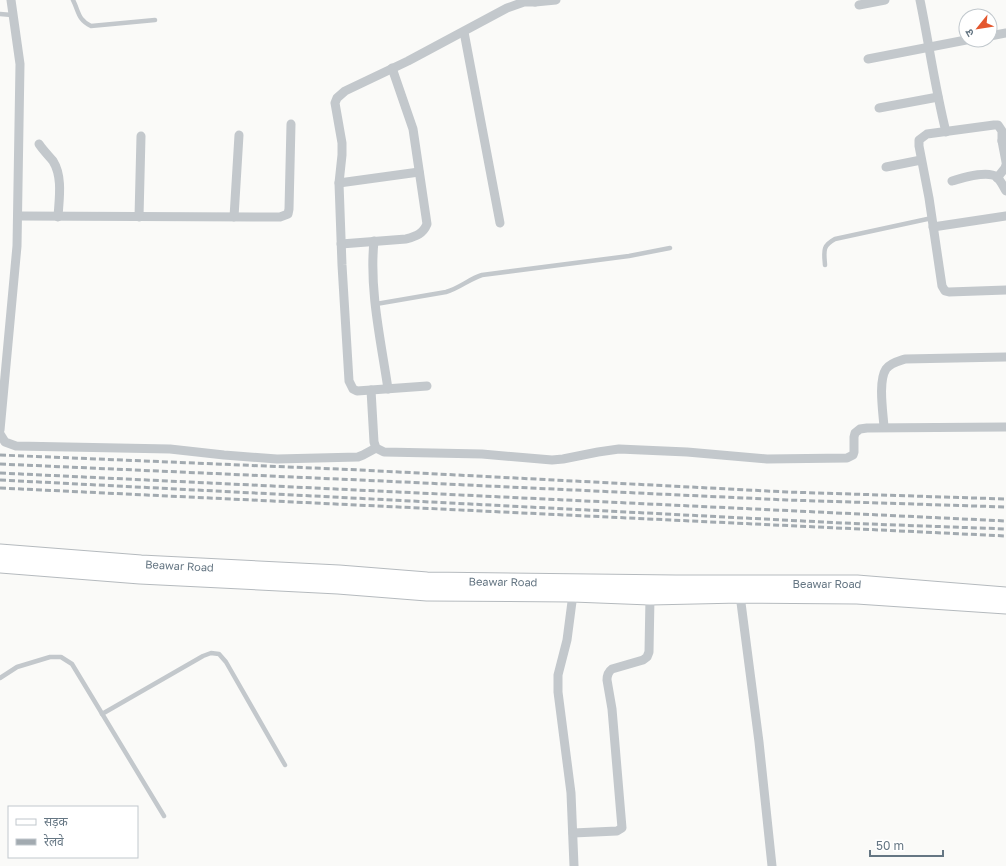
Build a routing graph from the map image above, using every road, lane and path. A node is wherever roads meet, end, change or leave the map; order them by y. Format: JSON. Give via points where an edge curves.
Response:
{"nodes":[{"id":1,"x":11,"y":0,"type":"edge"},
{"id":2,"x":72,"y":0,"type":"edge"},
{"id":3,"x":556,"y":0,"type":"edge"},
{"id":4,"x":885,"y":0,"type":"edge"},
{"id":5,"x":920,"y":0,"type":"edge"},
{"id":6,"x":535,"y":1,"type":"edge"},
{"id":7,"x":859,"y":5,"type":"dead end"},
{"id":8,"x":0,"y":14,"type":"edge"},
{"id":9,"x":12,"y":15,"type":"junction"},
{"id":10,"x":155,"y":20,"type":"dead end"},
{"id":11,"x":464,"y":32,"type":"junction"},
{"id":12,"x":958,"y":41,"type":"edge"},
{"id":13,"x":930,"y":46,"type":"junction"},
{"id":14,"x":868,"y":59,"type":"dead end"},
{"id":15,"x":392,"y":68,"type":"junction"},
{"id":16,"x":938,"y":97,"type":"junction"},
{"id":17,"x":879,"y":108,"type":"dead end"},
{"id":18,"x":291,"y":124,"type":"dead end"},
{"id":19,"x":946,"y":132,"type":"junction"},
{"id":20,"x":239,"y":135,"type":"dead end"},
{"id":21,"x":141,"y":136,"type":"dead end"},
{"id":22,"x":1004,"y":140,"type":"edge"},
{"id":23,"x":39,"y":144,"type":"dead end"},
{"id":24,"x":922,"y":160,"type":"junction"},
{"id":25,"x":1006,"y":162,"type":"edge"},
{"id":26,"x":1006,"y":165,"type":"edge"},
{"id":27,"x":886,"y":167,"type":"dead end"},
{"id":28,"x":420,"y":172,"type":"junction"},
{"id":29,"x":997,"y":178,"type":"junction"},
{"id":30,"x":952,"y":181,"type":"dead end"},
{"id":31,"x":339,"y":183,"type":"junction"},
{"id":32,"x":1006,"y":191,"type":"edge"},
{"id":33,"x":18,"y":216,"type":"junction"},
{"id":34,"x":1006,"y":216,"type":"edge"},
{"id":35,"x":58,"y":217,"type":"junction"},
{"id":36,"x":139,"y":217,"type":"junction"},
{"id":37,"x":234,"y":217,"type":"junction"},
{"id":38,"x":500,"y":223,"type":"dead end"},
{"id":39,"x":932,"y":223,"type":"junction"},
{"id":40,"x":374,"y":241,"type":"junction"},
{"id":41,"x":341,"y":244,"type":"junction"},
{"id":42,"x":670,"y":248,"type":"dead end"},
{"id":43,"x":825,"y":265,"type":"dead end"},
{"id":44,"x":1006,"y":290,"type":"edge"},
{"id":45,"x":376,"y":304,"type":"junction"},
{"id":46,"x":1006,"y":357,"type":"edge"},
{"id":47,"x":427,"y":386,"type":"dead end"},
{"id":48,"x":388,"y":389,"type":"junction"},
{"id":49,"x":371,"y":390,"type":"junction"},
{"id":50,"x":884,"y":427,"type":"junction"},
{"id":51,"x":1006,"y":427,"type":"edge"},
{"id":52,"x":0,"y":430,"type":"edge"},
{"id":53,"x":0,"y":434,"type":"edge"},
{"id":54,"x":376,"y":448,"type":"junction"},
{"id":55,"x":0,"y":552,"type":"edge"},
{"id":56,"x":0,"y":565,"type":"edge"},
{"id":57,"x":573,"y":594,"type":"junction"},
{"id":58,"x":740,"y":595,"type":"junction"},
{"id":59,"x":1006,"y":595,"type":"edge"},
{"id":60,"x":650,"y":597,"type":"junction"},
{"id":61,"x":1006,"y":606,"type":"edge"},
{"id":62,"x":0,"y":678,"type":"edge"},
{"id":63,"x":102,"y":714,"type":"junction"},
{"id":64,"x":285,"y":765,"type":"dead end"},
{"id":65,"x":164,"y":816,"type":"dead end"},
{"id":66,"x":573,"y":833,"type":"junction"},
{"id":67,"x":574,"y":866,"type":"edge"},
{"id":68,"x":772,"y":866,"type":"edge"}],
"edges":[{"from":1,"to":9,"type":"street"},
{"from":2,"to":10,"type":"lane","via":[[79,17],[84,23],[92,26]]},
{"from":3,"to":6,"type":"street"},
{"from":4,"to":7,"type":"street"},
{"from":5,"to":13,"type":"street"},
{"from":6,"to":11,"type":"street","via":[[512,6]]},
{"from":8,"to":9,"type":"lane"},
{"from":9,"to":33,"type":"street","via":[[20,64]]},
{"from":11,"to":15,"type":"street"},
{"from":11,"to":38,"type":"street"},
{"from":12,"to":13,"type":"street"},
{"from":13,"to":14,"type":"street"},
{"from":13,"to":16,"type":"street"},
{"from":15,"to":28,"type":"street","via":[[414,129]]},
{"from":15,"to":31,"type":"street","via":[[345,90],[337,98],[335,103],[342,149]]},
{"from":16,"to":17,"type":"street"},
{"from":16,"to":19,"type":"street"},
{"from":18,"to":37,"type":"street","via":[[288,214],[280,218]]},
{"from":19,"to":22,"type":"street","via":[[998,125]]},
{"from":19,"to":24,"type":"street","via":[[927,134],[919,140]]},
{"from":20,"to":37,"type":"street"},
{"from":21,"to":36,"type":"street"},
{"from":22,"to":25,"type":"street"},
{"from":23,"to":35,"type":"street","via":[[57,170]]},
{"from":24,"to":27,"type":"street"},
{"from":24,"to":39,"type":"street"},
{"from":26,"to":29,"type":"street"},
{"from":28,"to":31,"type":"street"},
{"from":28,"to":40,"type":"street","via":[[427,224],[424,232],[406,239]]},
{"from":29,"to":30,"type":"street","via":[[989,174]]},
{"from":29,"to":32,"type":"street"},
{"from":31,"to":41,"type":"street"},
{"from":33,"to":35,"type":"street"},
{"from":33,"to":52,"type":"street","via":[[18,246]]},
{"from":34,"to":39,"type":"street"},
{"from":35,"to":36,"type":"street"},
{"from":36,"to":37,"type":"street"},
{"from":39,"to":43,"type":"lane","via":[[835,238],[828,242],[824,249]]},
{"from":39,"to":44,"type":"street","via":[[941,282],[945,291]]},
{"from":40,"to":41,"type":"street"},
{"from":40,"to":45,"type":"street","via":[[372,259]]},
{"from":41,"to":49,"type":"street","via":[[349,381],[353,389]]},
{"from":42,"to":45,"type":"lane","via":[[629,256],[482,275],[446,292]]},
{"from":45,"to":48,"type":"street"},
{"from":46,"to":50,"type":"street","via":[[905,359],[894,362],[886,368],[882,380]]},
{"from":47,"to":48,"type":"street"},
{"from":48,"to":49,"type":"street"},
{"from":49,"to":54,"type":"street"},
{"from":50,"to":51,"type":"street"},
{"from":50,"to":54,"type":"street","via":[[857,431],[853,455],[847,458],[767,459],[618,449],[552,460],[482,454],[384,452]]},
{"from":53,"to":54,"type":"street","via":[[5,442],[16,446],[170,449],[277,459],[358,457]]},
{"from":55,"to":59,"type":"main road","name":"Beawar Road","via":[[427,580],[857,583]]},
{"from":56,"to":57,"type":"main road","name":"Beawar Road","via":[[426,593]]},
{"from":57,"to":60,"type":"main road","name":"Beawar Road"},
{"from":57,"to":66,"type":"street","via":[[567,640],[558,675],[558,692],[571,793]]},
{"from":58,"to":60,"type":"main road","name":"Beawar Road"},
{"from":58,"to":61,"type":"main road","name":"Beawar Road","via":[[857,596]]},
{"from":58,"to":68,"type":"street"},
{"from":60,"to":66,"type":"street","via":[[647,657],[612,669],[607,676],[622,828],[617,831]]},
{"from":62,"to":63,"type":"lane","via":[[17,667],[50,657],[61,657],[72,664]]},
{"from":63,"to":64,"type":"lane","via":[[203,656],[219,654]]},
{"from":63,"to":65,"type":"lane"},
{"from":66,"to":67,"type":"street"}]}
